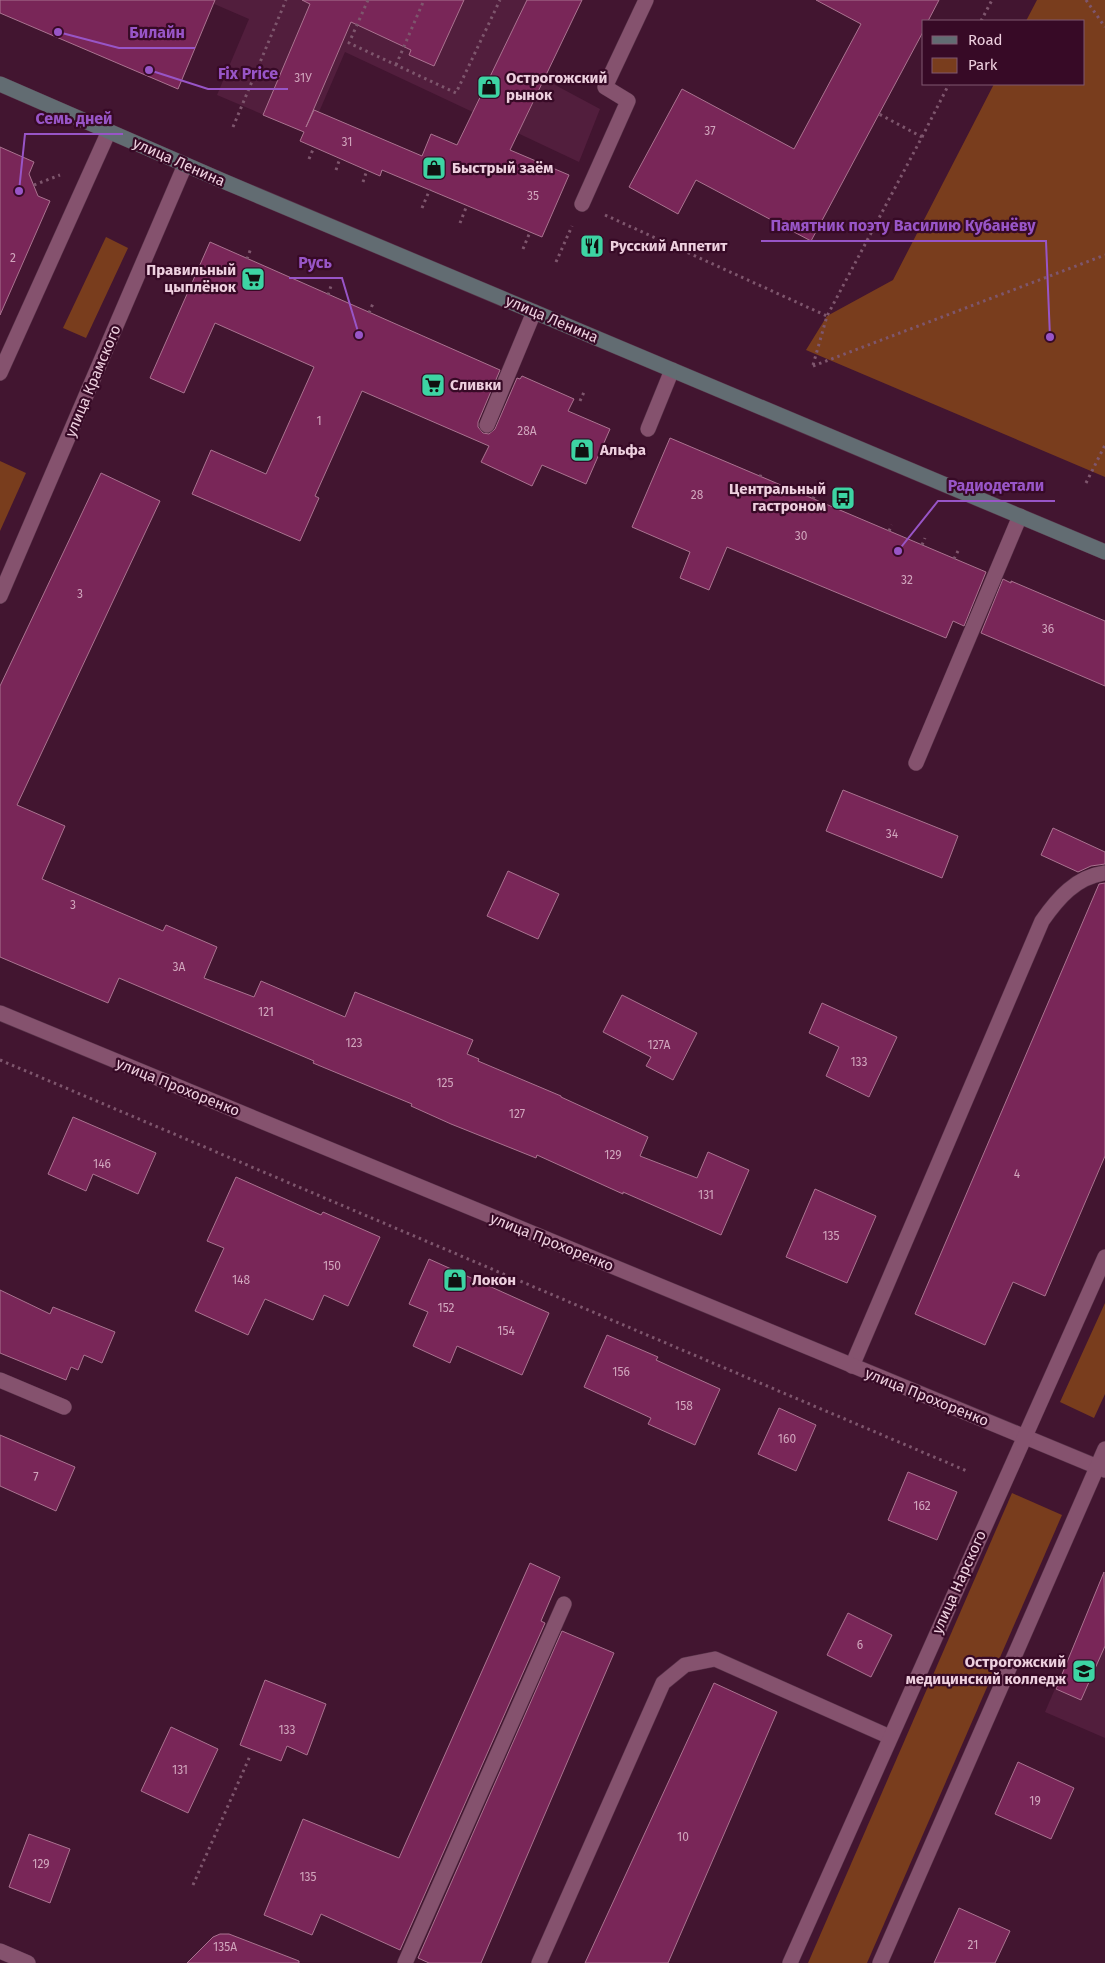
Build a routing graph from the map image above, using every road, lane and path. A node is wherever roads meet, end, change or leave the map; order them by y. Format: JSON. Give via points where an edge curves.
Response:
{"nodes":[{"id":1,"x":286,"y":0,"type":"edge"},
{"id":2,"x":368,"y":0,"type":"edge"},
{"id":3,"x":424,"y":0,"type":"edge"},
{"id":4,"x":500,"y":0,"type":"edge"},
{"id":5,"x":646,"y":0,"type":"edge"},
{"id":6,"x":992,"y":0,"type":"edge"},
{"id":7,"x":1086,"y":0,"type":"edge"},
{"id":8,"x":982,"y":20,"type":"edge"},
{"id":9,"x":1105,"y":27,"type":"edge"},
{"id":10,"x":396,"y":65,"type":"junction"},
{"id":11,"x":0,"y":84,"type":"edge"},
{"id":12,"x":948,"y":85,"type":"edge"},
{"id":13,"x":879,"y":114,"type":"dead end"},
{"id":14,"x":233,"y":127,"type":"dead end"},
{"id":15,"x":109,"y":132,"type":"junction"},
{"id":16,"x":922,"y":137,"type":"junction"},
{"id":17,"x":314,"y":147,"type":"dead end"},
{"id":18,"x":340,"y":158,"type":"dead end"},
{"id":19,"x":310,"y":159,"type":"dead end"},
{"id":20,"x":185,"y":165,"type":"junction"},
{"id":21,"x":336,"y":170,"type":"dead end"},
{"id":22,"x":367,"y":170,"type":"dead end"},
{"id":23,"x":64,"y":173,"type":"dead end"},
{"id":24,"x":363,"y":182,"type":"dead end"},
{"id":25,"x":34,"y":185,"type":"dead end"},
{"id":26,"x":430,"y":189,"type":"dead end"},
{"id":27,"x":582,"y":204,"type":"junction"},
{"id":28,"x":468,"y":205,"type":"dead end"},
{"id":29,"x":422,"y":208,"type":"dead end"},
{"id":30,"x":460,"y":223,"type":"dead end"},
{"id":31,"x":530,"y":232,"type":"dead end"},
{"id":32,"x":251,"y":248,"type":"dead end"},
{"id":33,"x":523,"y":249,"type":"dead end"},
{"id":34,"x":1105,"y":255,"type":"edge"},
{"id":35,"x":247,"y":258,"type":"dead end"},
{"id":36,"x":556,"y":262,"type":"dead end"},
{"id":37,"x":332,"y":283,"type":"dead end"},
{"id":38,"x":328,"y":295,"type":"dead end"},
{"id":39,"x":374,"y":301,"type":"dead end"},
{"id":40,"x":534,"y":312,"type":"junction"},
{"id":41,"x":369,"y":313,"type":"dead end"},
{"id":42,"x":827,"y":316,"type":"junction"},
{"id":43,"x":672,"y":370,"type":"junction"},
{"id":44,"x":0,"y":373,"type":"edge"},
{"id":45,"x":584,"y":392,"type":"dead end"},
{"id":46,"x":580,"y":401,"type":"dead end"},
{"id":47,"x":487,"y":425,"type":"dead end"},
{"id":48,"x":648,"y":429,"type":"dead end"},
{"id":49,"x":1105,"y":445,"type":"edge"},
{"id":50,"x":762,"y":471,"type":"dead end"},
{"id":51,"x":760,"y":476,"type":"dead end"},
{"id":52,"x":1086,"y":483,"type":"dead end"},
{"id":53,"x":1020,"y":516,"type":"junction"},
{"id":54,"x":892,"y":526,"type":"dead end"},
{"id":55,"x":889,"y":531,"type":"dead end"},
{"id":56,"x":925,"y":538,"type":"dead end"},
{"id":57,"x":922,"y":545,"type":"dead end"},
{"id":58,"x":958,"y":550,"type":"dead end"},
{"id":59,"x":1105,"y":552,"type":"edge"},
{"id":60,"x":954,"y":559,"type":"dead end"},
{"id":61,"x":0,"y":596,"type":"edge"},
{"id":62,"x":916,"y":762,"type":"dead end"},
{"id":63,"x":1105,"y":873,"type":"edge"},
{"id":64,"x":0,"y":1013,"type":"edge"},
{"id":65,"x":0,"y":1060,"type":"edge"},
{"id":66,"x":1105,"y":1257,"type":"edge"},
{"id":67,"x":852,"y":1366,"type":"junction"},
{"id":68,"x":0,"y":1380,"type":"edge"},
{"id":69,"x":64,"y":1407,"type":"dead end"},
{"id":70,"x":1024,"y":1437,"type":"junction"},
{"id":71,"x":1105,"y":1449,"type":"edge"},
{"id":72,"x":1101,"y":1468,"type":"edge"},
{"id":73,"x":967,"y":1471,"type":"dead end"},
{"id":74,"x":564,"y":1604,"type":"dead end"},
{"id":75,"x":890,"y":1737,"type":"junction"},
{"id":76,"x":250,"y":1756,"type":"dead end"},
{"id":77,"x":193,"y":1884,"type":"dead end"},
{"id":78,"x":4,"y":1956,"type":"edge"},
{"id":79,"x":28,"y":1963,"type":"edge"},
{"id":80,"x":405,"y":1963,"type":"edge"},
{"id":81,"x":538,"y":1963,"type":"edge"},
{"id":82,"x":790,"y":1963,"type":"edge"},
{"id":83,"x":880,"y":1963,"type":"edge"}],
"edges":[{"from":1,"to":14,"type":"path"},
{"from":2,"to":10,"type":"path","via":[[349,43]]},
{"from":3,"to":10,"type":"path"},
{"from":4,"to":10,"type":"path","via":[[456,92]]},
{"from":5,"to":27,"type":"street","via":[[605,87],[628,101]]},
{"from":6,"to":8,"type":"path"},
{"from":7,"to":9,"type":"path"},
{"from":11,"to":15,"type":"main road","name":"улица Ленина"},
{"from":12,"to":16,"type":"path"},
{"from":13,"to":16,"type":"path"},
{"from":15,"to":20,"type":"main road","name":"улица Ленина"},
{"from":15,"to":44,"type":"street"},
{"from":16,"to":42,"type":"path"},
{"from":17,"to":19,"type":"path"},
{"from":18,"to":21,"type":"path"},
{"from":20,"to":40,"type":"main road","name":"улица Ленина"},
{"from":20,"to":61,"type":"street","name":"улица Крамского"},
{"from":22,"to":24,"type":"path"},
{"from":23,"to":25,"type":"path"},
{"from":26,"to":29,"type":"path"},
{"from":27,"to":36,"type":"path"},
{"from":27,"to":42,"type":"path"},
{"from":28,"to":30,"type":"path"},
{"from":31,"to":33,"type":"path"},
{"from":32,"to":35,"type":"path"},
{"from":34,"to":42,"type":"path","via":[[813,366]]},
{"from":37,"to":38,"type":"path"},
{"from":39,"to":41,"type":"path"},
{"from":40,"to":43,"type":"main road","name":"улица Ленина"},
{"from":40,"to":47,"type":"street"},
{"from":43,"to":48,"type":"street"},
{"from":43,"to":53,"type":"main road","name":"улица Ленина"},
{"from":45,"to":46,"type":"path"},
{"from":49,"to":52,"type":"path"},
{"from":50,"to":51,"type":"path"},
{"from":53,"to":59,"type":"main road","name":"улица Ленина"},
{"from":53,"to":62,"type":"street"},
{"from":54,"to":55,"type":"path"},
{"from":56,"to":57,"type":"path"},
{"from":58,"to":60,"type":"path"},
{"from":63,"to":67,"type":"street","via":[[1074,885],[1056,901],[1042,921]]},
{"from":64,"to":67,"type":"street","name":"улица Прохоренко"},
{"from":65,"to":73,"type":"path"},
{"from":66,"to":70,"type":"street","name":"улица Нарского"},
{"from":67,"to":70,"type":"street","name":"улица Прохоренко"},
{"from":68,"to":69,"type":"street"},
{"from":70,"to":72,"type":"street","name":"улица Прохоренко"},
{"from":70,"to":75,"type":"street","name":"улица Нарского"},
{"from":71,"to":72,"type":"street"},
{"from":72,"to":83,"type":"street"},
{"from":74,"to":80,"type":"street"},
{"from":75,"to":81,"type":"street","via":[[715,1659],[685,1665],[663,1682]]},
{"from":75,"to":82,"type":"street","name":"улица Нарского"},
{"from":76,"to":77,"type":"path"},
{"from":78,"to":79,"type":"street"}]}
